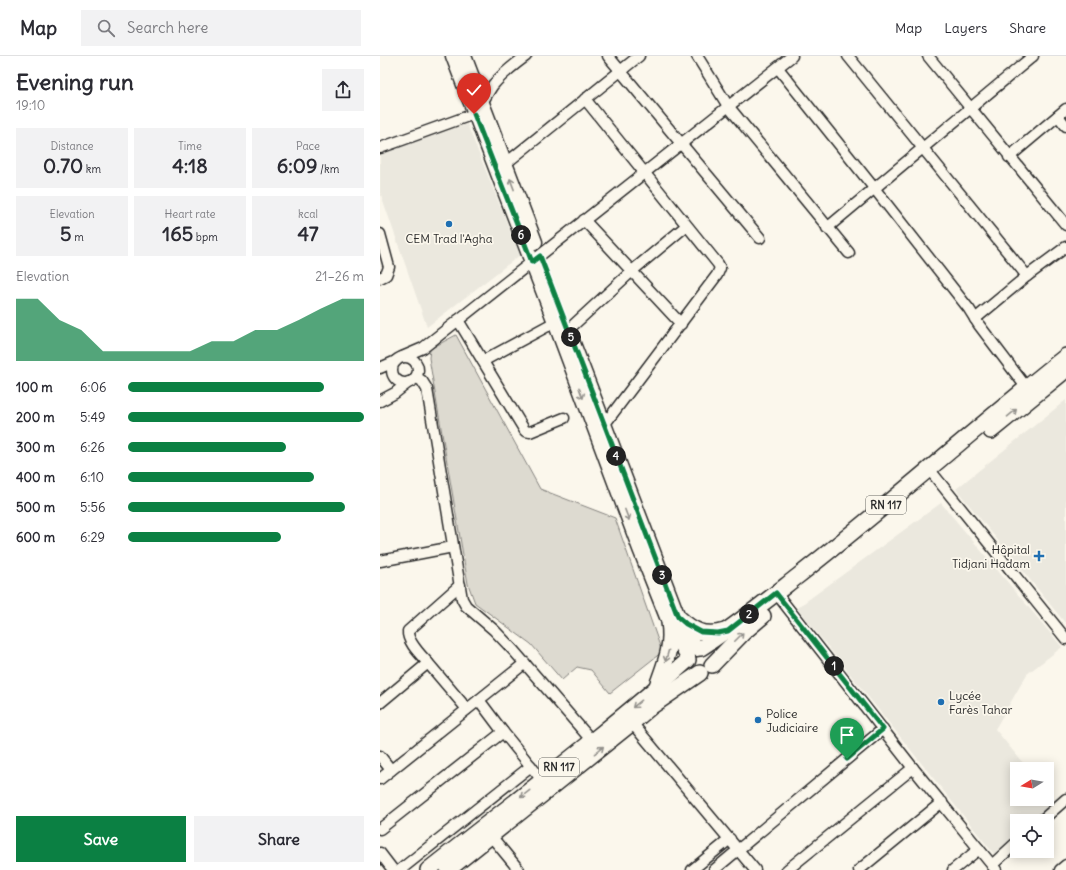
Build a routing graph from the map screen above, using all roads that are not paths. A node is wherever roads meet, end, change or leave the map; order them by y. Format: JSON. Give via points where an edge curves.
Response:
{"nodes":[{"id":1,"x":453,"y":56,"type":"edge"},
{"id":2,"x":464,"y":56,"type":"edge"},
{"id":3,"x":526,"y":56,"type":"edge"},
{"id":4,"x":608,"y":56,"type":"edge"},
{"id":5,"x":639,"y":56,"type":"edge"},
{"id":6,"x":697,"y":56,"type":"edge"},
{"id":7,"x":792,"y":56,"type":"edge"},
{"id":8,"x":848,"y":56,"type":"edge"},
{"id":9,"x":1033,"y":56,"type":"edge"},
{"id":10,"x":931,"y":57,"type":"edge"},
{"id":11,"x":778,"y":68,"type":"junction"},
{"id":12,"x":621,"y":71,"type":"junction"},
{"id":13,"x":585,"y":99,"type":"junction"},
{"id":14,"x":728,"y":106,"type":"junction"},
{"id":15,"x":971,"y":108,"type":"junction"},
{"id":16,"x":478,"y":109,"type":"junction"},
{"id":17,"x":1066,"y":109,"type":"edge"},
{"id":18,"x":1058,"y":116,"type":"junction"},
{"id":19,"x":1066,"y":126,"type":"edge"},
{"id":20,"x":682,"y":143,"type":"junction"},
{"id":21,"x":380,"y":148,"type":"edge"},
{"id":22,"x":923,"y":148,"type":"junction"},
{"id":23,"x":1009,"y":157,"type":"junction"},
{"id":24,"x":505,"y":164,"type":"junction"},
{"id":25,"x":643,"y":173,"type":"junction"},
{"id":26,"x":874,"y":188,"type":"junction"},
{"id":27,"x":584,"y":220,"type":"junction"},
{"id":28,"x":1066,"y":225,"type":"edge"},
{"id":29,"x":686,"y":226,"type":"junction"},
{"id":30,"x":828,"y":228,"type":"junction"},
{"id":31,"x":380,"y":234,"type":"edge"},
{"id":32,"x":760,"y":238,"type":"dead end"},
{"id":33,"x":1066,"y":247,"type":"edge"},
{"id":34,"x":849,"y":253,"type":"dead end"},
{"id":35,"x":536,"y":259,"type":"junction"},
{"id":36,"x":632,"y":271,"type":"junction"},
{"id":37,"x":1027,"y":276,"type":"junction"},
{"id":38,"x":380,"y":278,"type":"edge"},
{"id":39,"x":975,"y":318,"type":"junction"},
{"id":40,"x":458,"y":320,"type":"junction"},
{"id":41,"x":555,"y":322,"type":"junction"},
{"id":42,"x":681,"y":324,"type":"junction"},
{"id":43,"x":568,"y":330,"type":"junction"},
{"id":44,"x":424,"y":348,"type":"junction"},
{"id":45,"x":1066,"y":356,"type":"edge"},
{"id":46,"x":399,"y":359,"type":"junction"},
{"id":47,"x":483,"y":361,"type":"junction"},
{"id":48,"x":380,"y":368,"type":"edge"},
{"id":49,"x":1066,"y":370,"type":"edge"},
{"id":50,"x":414,"y":377,"type":"junction"},
{"id":51,"x":1026,"y":387,"type":"junction"},
{"id":52,"x":380,"y":401,"type":"edge"},
{"id":53,"x":564,"y":418,"type":"dead end"},
{"id":54,"x":604,"y":425,"type":"junction"},
{"id":55,"x":932,"y":473,"type":"junction"},
{"id":56,"x":453,"y":547,"type":"junction"},
{"id":57,"x":380,"y":561,"type":"edge"},
{"id":58,"x":460,"y":585,"type":"junction"},
{"id":59,"x":779,"y":597,"type":"junction"},
{"id":60,"x":673,"y":619,"type":"junction"},
{"id":61,"x":728,"y":631,"type":"junction"},
{"id":62,"x":1066,"y":639,"type":"edge"},
{"id":63,"x":693,"y":654,"type":"junction"},
{"id":64,"x":428,"y":663,"type":"junction"},
{"id":65,"x":525,"y":664,"type":"junction"},
{"id":66,"x":706,"y":669,"type":"junction"},
{"id":67,"x":656,"y":688,"type":"junction"},
{"id":68,"x":479,"y":700,"type":"junction"},
{"id":69,"x":380,"y":703,"type":"edge"},
{"id":70,"x":467,"y":709,"type":"junction"},
{"id":71,"x":632,"y":723,"type":"junction"},
{"id":72,"x":883,"y":729,"type":"junction"},
{"id":73,"x":503,"y":732,"type":"junction"},
{"id":74,"x":592,"y":741,"type":"junction"},
{"id":75,"x":380,"y":756,"type":"edge"},
{"id":76,"x":572,"y":763,"type":"junction"},
{"id":77,"x":531,"y":766,"type":"junction"},
{"id":78,"x":913,"y":768,"type":"junction"},
{"id":79,"x":391,"y":770,"type":"junction"},
{"id":80,"x":380,"y":779,"type":"edge"},
{"id":81,"x":542,"y":780,"type":"junction"},
{"id":82,"x":1066,"y":799,"type":"edge"},
{"id":83,"x":942,"y":802,"type":"junction"},
{"id":84,"x":1049,"y":814,"type":"edge"},
{"id":85,"x":467,"y":818,"type":"junction"},
{"id":86,"x":380,"y":829,"type":"edge"},
{"id":87,"x":484,"y":833,"type":"junction"},
{"id":88,"x":730,"y":840,"type":"junction"},
{"id":89,"x":979,"y":849,"type":"junction"},
{"id":90,"x":739,"y":850,"type":"junction"},
{"id":91,"x":1010,"y":850,"type":"edge"},
{"id":92,"x":380,"y":853,"type":"edge"},
{"id":93,"x":1066,"y":864,"type":"edge"},
{"id":94,"x":994,"y":867,"type":"edge"},
{"id":95,"x":393,"y":870,"type":"edge"},
{"id":96,"x":400,"y":870,"type":"edge"},
{"id":97,"x":428,"y":870,"type":"edge"},
{"id":98,"x":448,"y":870,"type":"edge"},
{"id":99,"x":519,"y":870,"type":"edge"},
{"id":100,"x":692,"y":870,"type":"edge"},
{"id":101,"x":714,"y":870,"type":"edge"},
{"id":102,"x":755,"y":870,"type":"edge"},
{"id":103,"x":787,"y":870,"type":"edge"},
{"id":104,"x":858,"y":870,"type":"edge"},
{"id":105,"x":953,"y":870,"type":"edge"},
{"id":106,"x":1060,"y":870,"type":"edge"}],
"edges":[{"from":1,"to":16,"type":"street"},
{"from":2,"to":16,"type":"street"},
{"from":3,"to":16,"type":"street","via":[[501,76]]},
{"from":4,"to":12,"type":"street"},
{"from":5,"to":12,"type":"street"},
{"from":6,"to":14,"type":"street"},
{"from":7,"to":11,"type":"street"},
{"from":8,"to":22,"type":"street"},
{"from":9,"to":15,"type":"street"},
{"from":10,"to":15,"type":"street"},
{"from":11,"to":14,"type":"street"},
{"from":11,"to":26,"type":"street"},
{"from":12,"to":13,"type":"street"},
{"from":12,"to":20,"type":"street"},
{"from":13,"to":24,"type":"street"},
{"from":13,"to":25,"type":"street"},
{"from":14,"to":20,"type":"street"},
{"from":14,"to":30,"type":"street"},
{"from":15,"to":22,"type":"street"},
{"from":15,"to":23,"type":"street"},
{"from":16,"to":21,"type":"street"},
{"from":16,"to":24,"type":"street"},
{"from":16,"to":35,"type":"street"},
{"from":17,"to":18,"type":"street"},
{"from":18,"to":19,"type":"street"},
{"from":18,"to":23,"type":"street"},
{"from":20,"to":25,"type":"street"},
{"from":20,"to":32,"type":"street"},
{"from":22,"to":26,"type":"street"},
{"from":22,"to":37,"type":"street"},
{"from":23,"to":28,"type":"street"},
{"from":35,"to":24,"type":"street","one_way":true},
{"from":25,"to":27,"type":"street"},
{"from":25,"to":29,"type":"street"},
{"from":26,"to":30,"type":"street"},
{"from":26,"to":39,"type":"street"},
{"from":27,"to":35,"type":"street"},
{"from":27,"to":36,"type":"street"},
{"from":29,"to":36,"type":"street"},
{"from":29,"to":42,"type":"street","via":[[720,268]]},
{"from":30,"to":34,"type":"street"},
{"from":31,"to":38,"type":"street","via":[[389,268],[386,275]]},
{"from":33,"to":37,"type":"street"},
{"from":35,"to":40,"type":"street"},
{"from":35,"to":41,"type":"street"},
{"from":35,"to":43,"type":"street"},
{"from":36,"to":42,"type":"street"},
{"from":36,"to":43,"type":"street"},
{"from":37,"to":39,"type":"street"},
{"from":39,"to":51,"type":"street"},
{"from":40,"to":44,"type":"street"},
{"from":40,"to":47,"type":"street"},
{"from":41,"to":47,"type":"street"},
{"from":41,"to":60,"type":"street","one_way":true,"via":[[640,549]]},
{"from":42,"to":54,"type":"street"},
{"from":43,"to":54,"type":"street"},
{"from":44,"to":46,"type":"street"},
{"from":44,"to":50,"type":"street"},
{"from":45,"to":51,"type":"main road","number":"RN 117"},
{"from":46,"to":48,"type":"street"},
{"from":46,"to":50,"type":"street","via":[[410,358],[414,361]]},
{"from":46,"to":50,"type":"street","via":[[392,368],[394,377],[401,382]]},
{"from":47,"to":53,"type":"street","via":[[525,431],[530,432]]},
{"from":55,"to":49,"type":"main road","number":"RN 117","one_way":true},
{"from":50,"to":52,"type":"street"},
{"from":50,"to":56,"type":"street","via":[[422,381],[427,389]]},
{"from":51,"to":55,"type":"main road","number":"RN 117"},
{"from":54,"to":60,"type":"street"},
{"from":55,"to":59,"type":"main road","number":"RN 117","via":[[831,550]]},
{"from":55,"to":62,"type":"street"},
{"from":56,"to":57,"type":"street"},
{"from":56,"to":58,"type":"street"},
{"from":58,"to":64,"type":"street","via":[[408,631],[410,640]]},
{"from":58,"to":65,"type":"street","via":[[466,606],[494,630]]},
{"from":59,"to":61,"type":"main road","number":"RN 117"},
{"from":66,"to":59,"type":"main road","number":"RN 117","one_way":true},
{"from":59,"to":72,"type":"street"},
{"from":60,"to":61,"type":"main road","via":[[701,632],[711,634]]},
{"from":60,"to":63,"type":"street"},
{"from":60,"to":67,"type":"main road","one_way":true,"via":[[667,657]]},
{"from":61,"to":63,"type":"main road","number":"RN 117"},
{"from":63,"to":66,"type":"main road","via":[[689,667],[696,672]]},
{"from":63,"to":66,"type":"main road","via":[[705,649],[710,654],[712,658]]},
{"from":63,"to":67,"type":"main road","number":"RN 117"},
{"from":64,"to":69,"type":"street"},
{"from":64,"to":70,"type":"street"},
{"from":65,"to":68,"type":"street"},
{"from":65,"to":74,"type":"street"},
{"from":66,"to":71,"type":"main road","number":"RN 117"},
{"from":67,"to":74,"type":"main road","number":"RN 117","one_way":true},
{"from":68,"to":70,"type":"street"},
{"from":68,"to":73,"type":"street"},
{"from":70,"to":79,"type":"street"},
{"from":76,"to":71,"type":"main road","number":"RN 117","one_way":true},
{"from":71,"to":88,"type":"street"},
{"from":72,"to":78,"type":"street"},
{"from":72,"to":90,"type":"street"},
{"from":73,"to":77,"type":"street"},
{"from":73,"to":86,"type":"street"},
{"from":74,"to":76,"type":"main road","number":"RN 117"},
{"from":75,"to":79,"type":"street"},
{"from":76,"to":81,"type":"main road","number":"RN 117"},
{"from":76,"to":87,"type":"main road","number":"RN 117"},
{"from":77,"to":81,"type":"street"},
{"from":77,"to":85,"type":"street"},
{"from":78,"to":83,"type":"street"},
{"from":78,"to":103,"type":"street"},
{"from":79,"to":80,"type":"street"},
{"from":81,"to":87,"type":"main road","number":"RN 117","one_way":true},
{"from":82,"to":84,"type":"street"},
{"from":83,"to":89,"type":"street"},
{"from":83,"to":104,"type":"street"},
{"from":85,"to":87,"type":"street"},
{"from":85,"to":96,"type":"street"},
{"from":87,"to":97,"type":"main road","number":"RN 117"},
{"from":87,"to":98,"type":"main road","number":"RN 117"},
{"from":87,"to":99,"type":"street"},
{"from":88,"to":90,"type":"street"},
{"from":88,"to":100,"type":"street"},
{"from":89,"to":94,"type":"street"},
{"from":89,"to":105,"type":"street"},
{"from":90,"to":101,"type":"street"},
{"from":90,"to":102,"type":"street"},
{"from":91,"to":94,"type":"street"},
{"from":92,"to":95,"type":"street"},
{"from":93,"to":106,"type":"street"}]}
